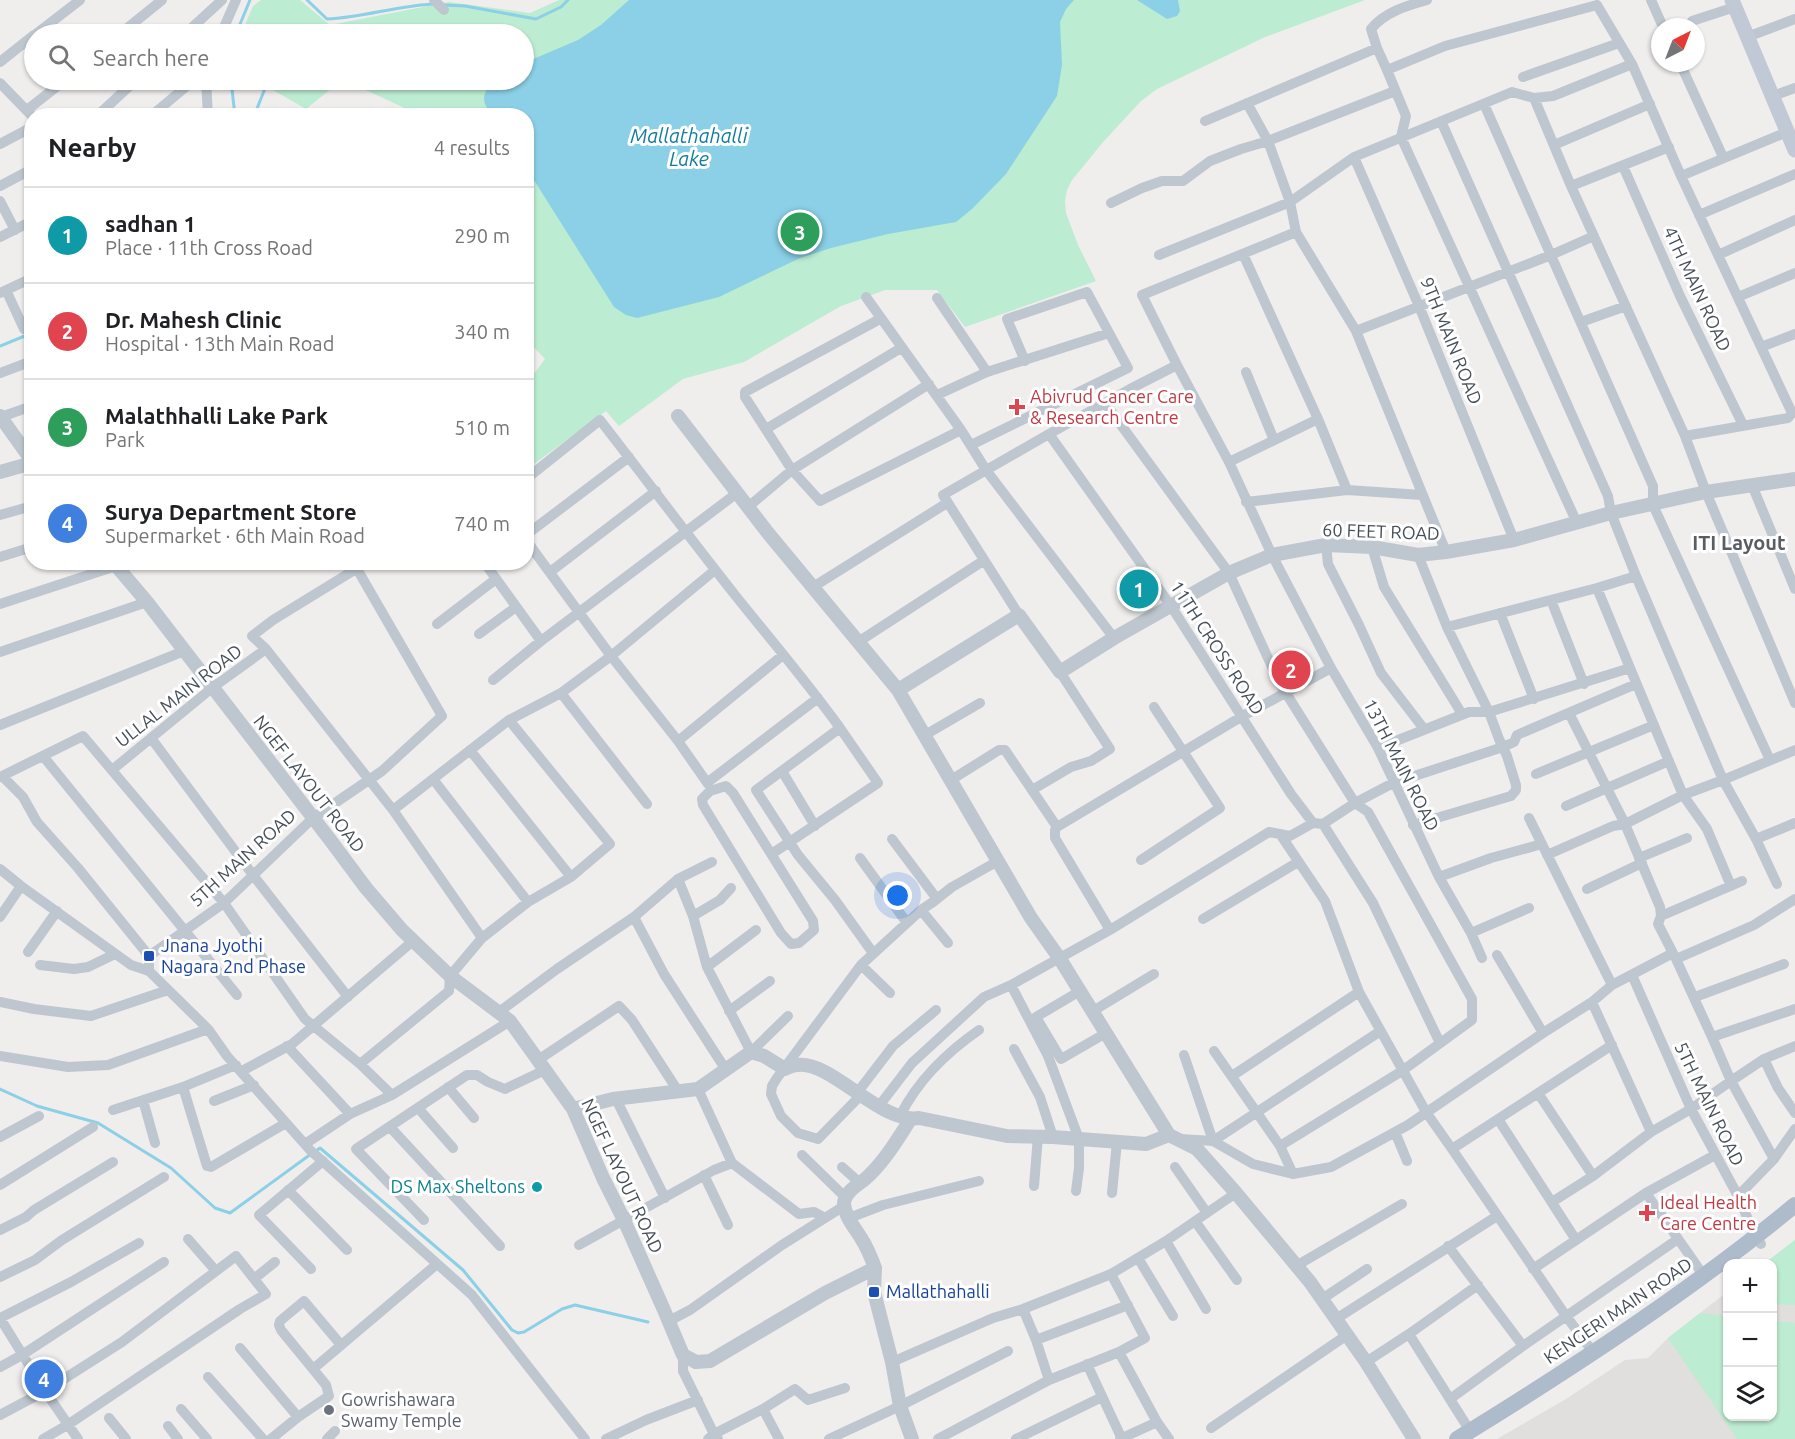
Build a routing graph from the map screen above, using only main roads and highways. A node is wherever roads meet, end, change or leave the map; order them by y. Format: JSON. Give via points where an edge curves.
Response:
{"nodes":[{"id":1,"x":1734,"y":4,"type":"edge"},
{"id":2,"x":1795,"y":150,"type":"edge"},
{"id":3,"x":1795,"y":1205,"type":"edge"},
{"id":4,"x":1795,"y":1215,"type":"edge"},
{"id":5,"x":1759,"y":1241,"type":"junction"},
{"id":6,"x":1740,"y":1259,"type":"edge"},
{"id":7,"x":1723,"y":1274,"type":"edge"},
{"id":8,"x":1466,"y":1436,"type":"edge"}],
"edges":[{"from":1,"to":2,"type":"main road"},
{"from":3,"to":5,"type":"main road","name":"KENGERI MAIN ROAD"},
{"from":4,"to":5,"type":"main road","name":"KENGERI MAIN ROAD"},
{"from":5,"to":6,"type":"main road","name":"KENGERI MAIN ROAD"},
{"from":5,"to":8,"type":"main road","name":"KENGERI MAIN ROAD"},
{"from":7,"to":8,"type":"main road","name":"KENGERI MAIN ROAD","via":[[1625,1342]]}]}
